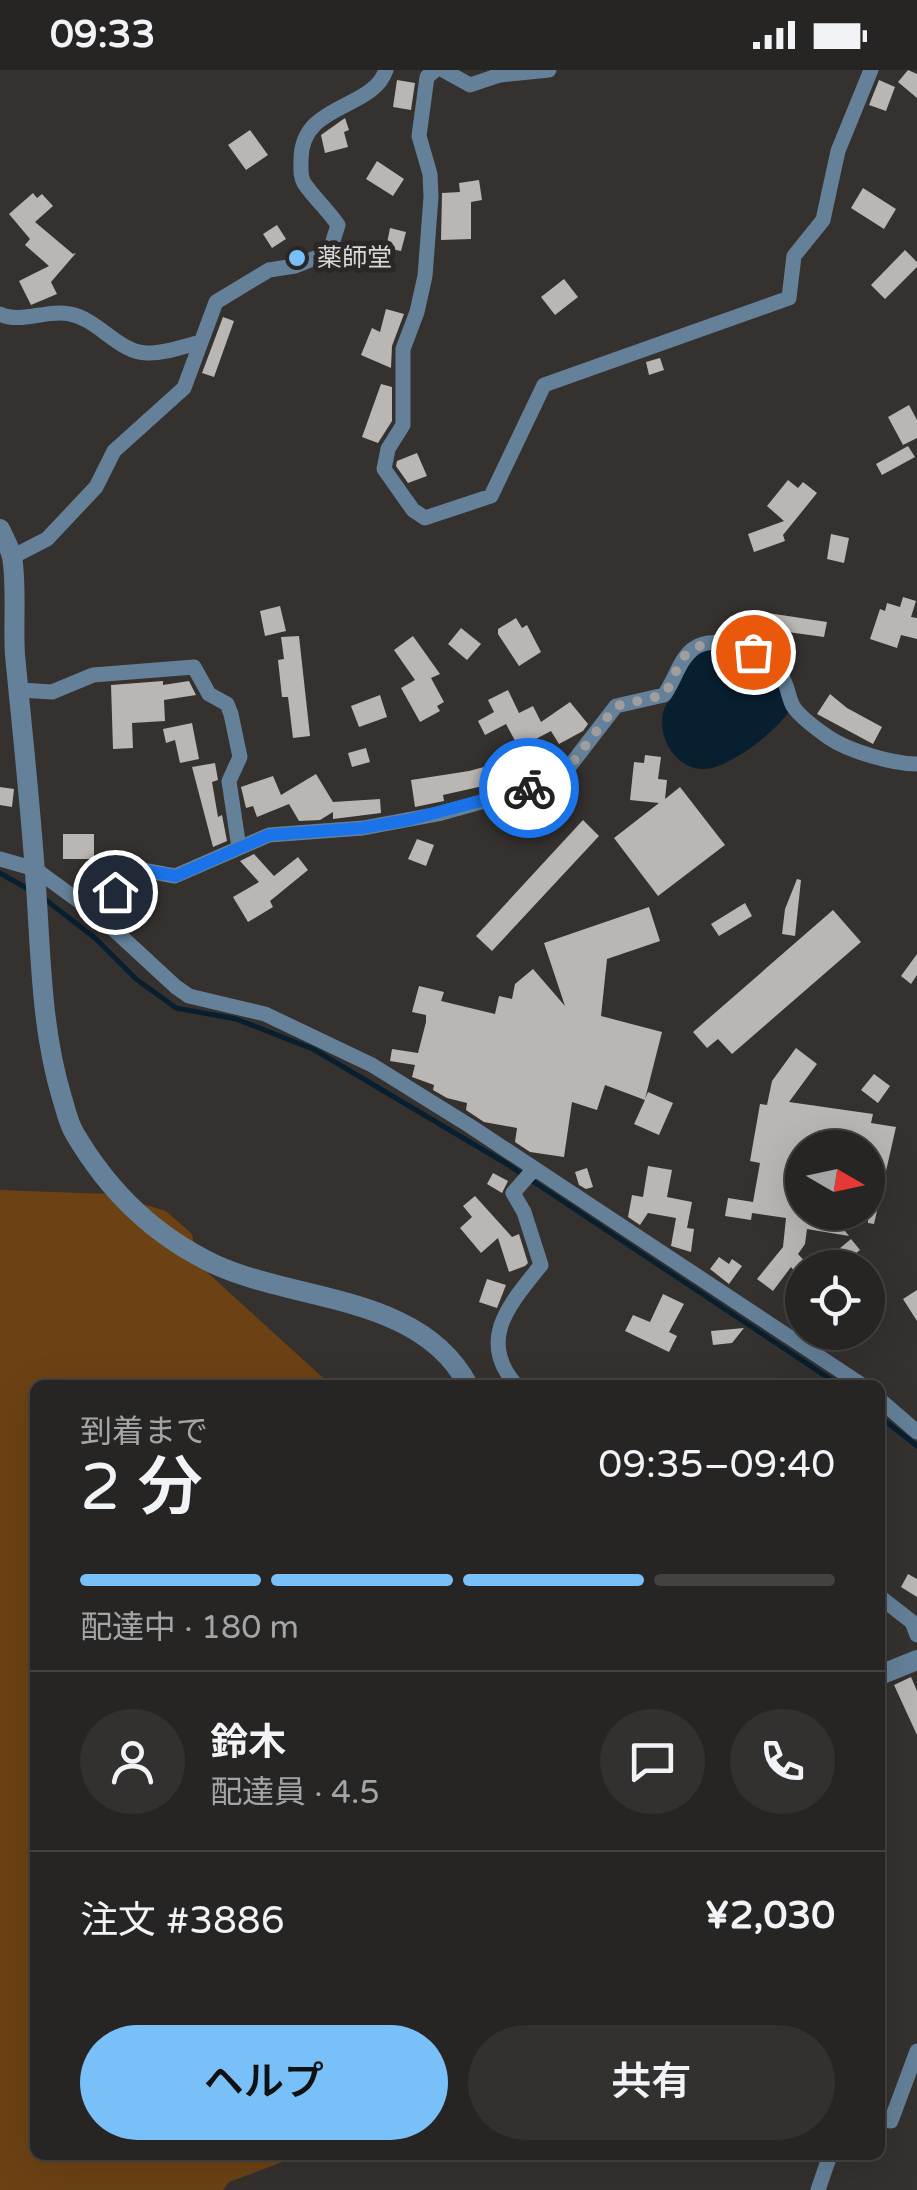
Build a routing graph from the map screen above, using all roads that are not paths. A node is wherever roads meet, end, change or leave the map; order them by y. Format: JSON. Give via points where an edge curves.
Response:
{"nodes":[{"id":1,"x":386,"y":70,"type":"edge"},
{"id":2,"x":435,"y":70,"type":"edge"},
{"id":3,"x":443,"y":70,"type":"edge"},
{"id":4,"x":550,"y":70,"type":"edge"},
{"id":5,"x":870,"y":70,"type":"edge"},
{"id":6,"x":0,"y":314,"type":"edge"},
{"id":7,"x":201,"y":342,"type":"junction"},
{"id":8,"x":0,"y":529,"type":"edge"},
{"id":9,"x":12,"y":557,"type":"junction"},
{"id":10,"x":20,"y":690,"type":"junction"},
{"id":11,"x":917,"y":764,"type":"edge"},
{"id":12,"x":240,"y":848,"type":"junction"},
{"id":13,"x":0,"y":859,"type":"edge"},
{"id":14,"x":35,"y":869,"type":"junction"},
{"id":15,"x":98,"y":916,"type":"junction"},
{"id":16,"x":532,"y":1170,"type":"junction"},
{"id":17,"x":464,"y":1380,"type":"edge"},
{"id":18,"x":512,"y":1380,"type":"edge"},
{"id":19,"x":854,"y":1380,"type":"edge"},
{"id":20,"x":885,"y":1404,"type":"edge"},
{"id":21,"x":917,"y":1432,"type":"edge"},
{"id":22,"x":885,"y":1601,"type":"edge"},
{"id":23,"x":917,"y":1635,"type":"edge"},
{"id":24,"x":917,"y":1660,"type":"edge"},
{"id":25,"x":885,"y":1674,"type":"edge"},
{"id":26,"x":917,"y":2051,"type":"edge"},
{"id":27,"x":885,"y":2120,"type":"edge"},
{"id":28,"x":828,"y":2160,"type":"edge"},
{"id":29,"x":818,"y":2190,"type":"edge"}],
"edges":[{"from":1,"to":7,"type":"street","via":[[382,82],[339,106],[301,146],[301,179],[338,225],[332,244],[318,257],[269,270],[216,302]]},
{"from":2,"to":5,"type":"street","via":[[427,77],[419,136],[430,185],[425,276],[403,348],[403,425],[384,469],[425,518],[491,496],[544,384],[789,298],[794,256],[823,220],[838,151]]},
{"from":3,"to":4,"type":"street","via":[[470,85]]},
{"from":6,"to":7,"type":"street","via":[[70,314],[148,354]]},
{"from":7,"to":9,"type":"street","via":[[184,388],[114,451],[96,487],[48,539]]},
{"from":8,"to":9,"type":"street"},
{"from":9,"to":10,"type":"street"},
{"from":10,"to":12,"type":"street","via":[[52,692],[92,676],[194,667],[208,694],[231,714],[240,757],[228,781]]},
{"from":10,"to":14,"type":"street"},
{"from":11,"to":12,"type":"street","via":[[898,764],[830,739],[793,706],[780,673],[753,652],[737,644],[698,645],[683,658],[664,695],[616,706],[569,767],[528,789],[438,814],[269,835]]},
{"from":12,"to":15,"type":"street","via":[[176,876],[142,870]]},
{"from":13,"to":14,"type":"street"},
{"from":14,"to":15,"type":"street"},
{"from":14,"to":17,"type":"street","via":[[54,1071],[72,1129],[104,1180],[165,1236],[214,1264],[410,1326],[442,1350]]},
{"from":15,"to":16,"type":"street","via":[[189,996],[265,1014],[372,1065]]},
{"from":16,"to":18,"type":"street","via":[[513,1192],[541,1264],[508,1304],[499,1339],[501,1368]]},
{"from":16,"to":19,"type":"street"},
{"from":20,"to":21,"type":"street"},
{"from":22,"to":23,"type":"street","via":[[912,1622]]},
{"from":24,"to":25,"type":"street"},
{"from":26,"to":27,"type":"street","via":[[892,2121]]},
{"from":28,"to":29,"type":"street"}]}
